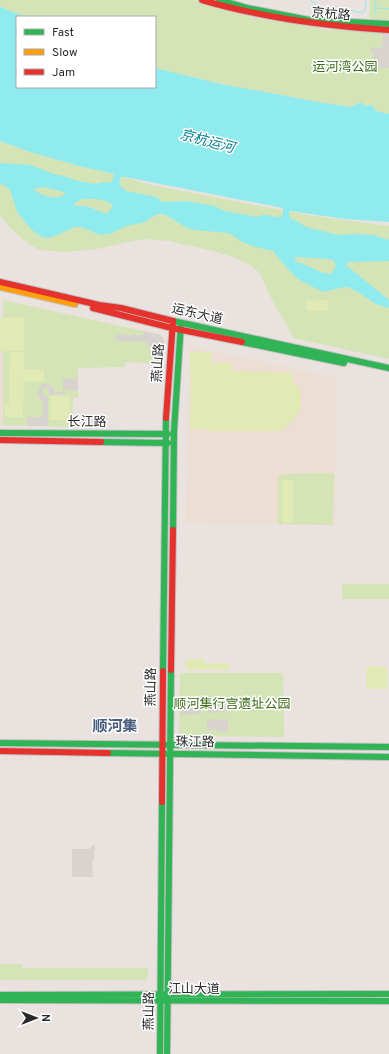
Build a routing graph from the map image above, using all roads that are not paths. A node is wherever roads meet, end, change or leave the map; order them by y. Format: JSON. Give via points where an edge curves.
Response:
{"nodes":[{"id":1,"x":202,"y":0,"type":"edge"},
{"id":2,"x":219,"y":0,"type":"edge"},
{"id":3,"x":389,"y":24,"type":"edge"},
{"id":4,"x":389,"y":30,"type":"edge"},
{"id":5,"x":0,"y":282,"type":"edge"},
{"id":6,"x":0,"y":287,"type":"edge"},
{"id":7,"x":173,"y":321,"type":"junction"},
{"id":8,"x":181,"y":326,"type":"junction"},
{"id":9,"x":172,"y":328,"type":"junction"},
{"id":10,"x":389,"y":368,"type":"edge"},
{"id":11,"x":389,"y":372,"type":"edge"},
{"id":12,"x":0,"y":433,"type":"edge"},
{"id":13,"x":165,"y":434,"type":"junction"},
{"id":14,"x":174,"y":435,"type":"junction"},
{"id":15,"x":0,"y":440,"type":"edge"},
{"id":16,"x":165,"y":442,"type":"junction"},
{"id":17,"x":174,"y":443,"type":"junction"},
{"id":18,"x":0,"y":743,"type":"edge"},
{"id":19,"x":162,"y":744,"type":"junction"},
{"id":20,"x":170,"y":744,"type":"junction"},
{"id":21,"x":389,"y":747,"type":"edge"},
{"id":22,"x":0,"y":751,"type":"edge"},
{"id":23,"x":162,"y":754,"type":"junction"},
{"id":24,"x":170,"y":754,"type":"junction"},
{"id":25,"x":389,"y":756,"type":"edge"},
{"id":26,"x":389,"y":994,"type":"edge"},
{"id":27,"x":0,"y":995,"type":"edge"},
{"id":28,"x":164,"y":998,"type":"junction"},
{"id":29,"x":0,"y":1000,"type":"edge"},
{"id":30,"x":389,"y":1001,"type":"edge"},
{"id":31,"x":160,"y":1054,"type":"edge"},
{"id":32,"x":167,"y":1054,"type":"edge"}],
"edges":[{"from":1,"to":4,"type":"street","name":"京杭路","via":[[295,22]]},
{"from":2,"to":3,"type":"street","name":"京杭路","via":[[309,20]]},
{"from":5,"to":7,"type":"street","name":"运东大道"},
{"from":6,"to":9,"type":"street","name":"运东大道"},
{"from":7,"to":8,"type":"street","name":"运东大道"},
{"from":7,"to":9,"type":"street","name":"燕山路"},
{"from":8,"to":9,"type":"street","name":"运东大道"},
{"from":8,"to":10,"type":"street","name":"运东大道"},
{"from":8,"to":11,"type":"street","name":"运东大道"},
{"from":8,"to":14,"type":"street","name":"燕山路"},
{"from":9,"to":13,"type":"street","name":"燕山路"},
{"from":12,"to":13,"type":"street","name":"长江路"},
{"from":13,"to":14,"type":"street","name":"长江路"},
{"from":13,"to":16,"type":"street","name":"燕山路"},
{"from":14,"to":17,"type":"street","name":"燕山路"},
{"from":15,"to":16,"type":"street","name":"长江路"},
{"from":16,"to":17,"type":"street","name":"长江路"},
{"from":16,"to":19,"type":"street","name":"燕山路"},
{"from":17,"to":20,"type":"street","name":"燕山路"},
{"from":18,"to":19,"type":"street","name":"珠江路"},
{"from":19,"to":20,"type":"street","name":"珠江路"},
{"from":19,"to":23,"type":"street","name":"燕山路"},
{"from":20,"to":21,"type":"street","name":"珠江路"},
{"from":20,"to":24,"type":"street","name":"燕山路"},
{"from":22,"to":23,"type":"street","name":"珠江路"},
{"from":23,"to":24,"type":"street","name":"珠江路"},
{"from":23,"to":28,"type":"street","name":"燕山路"},
{"from":24,"to":25,"type":"street","name":"珠江路"},
{"from":24,"to":28,"type":"street","name":"燕山路"},
{"from":26,"to":28,"type":"street","name":"江山大道"},
{"from":27,"to":28,"type":"street","name":"江山大道"},
{"from":28,"to":29,"type":"street","name":"江山大道"},
{"from":28,"to":30,"type":"street","name":"江山大道"},
{"from":28,"to":31,"type":"street","name":"燕山路"},
{"from":28,"to":32,"type":"street","name":"燕山路"}]}
